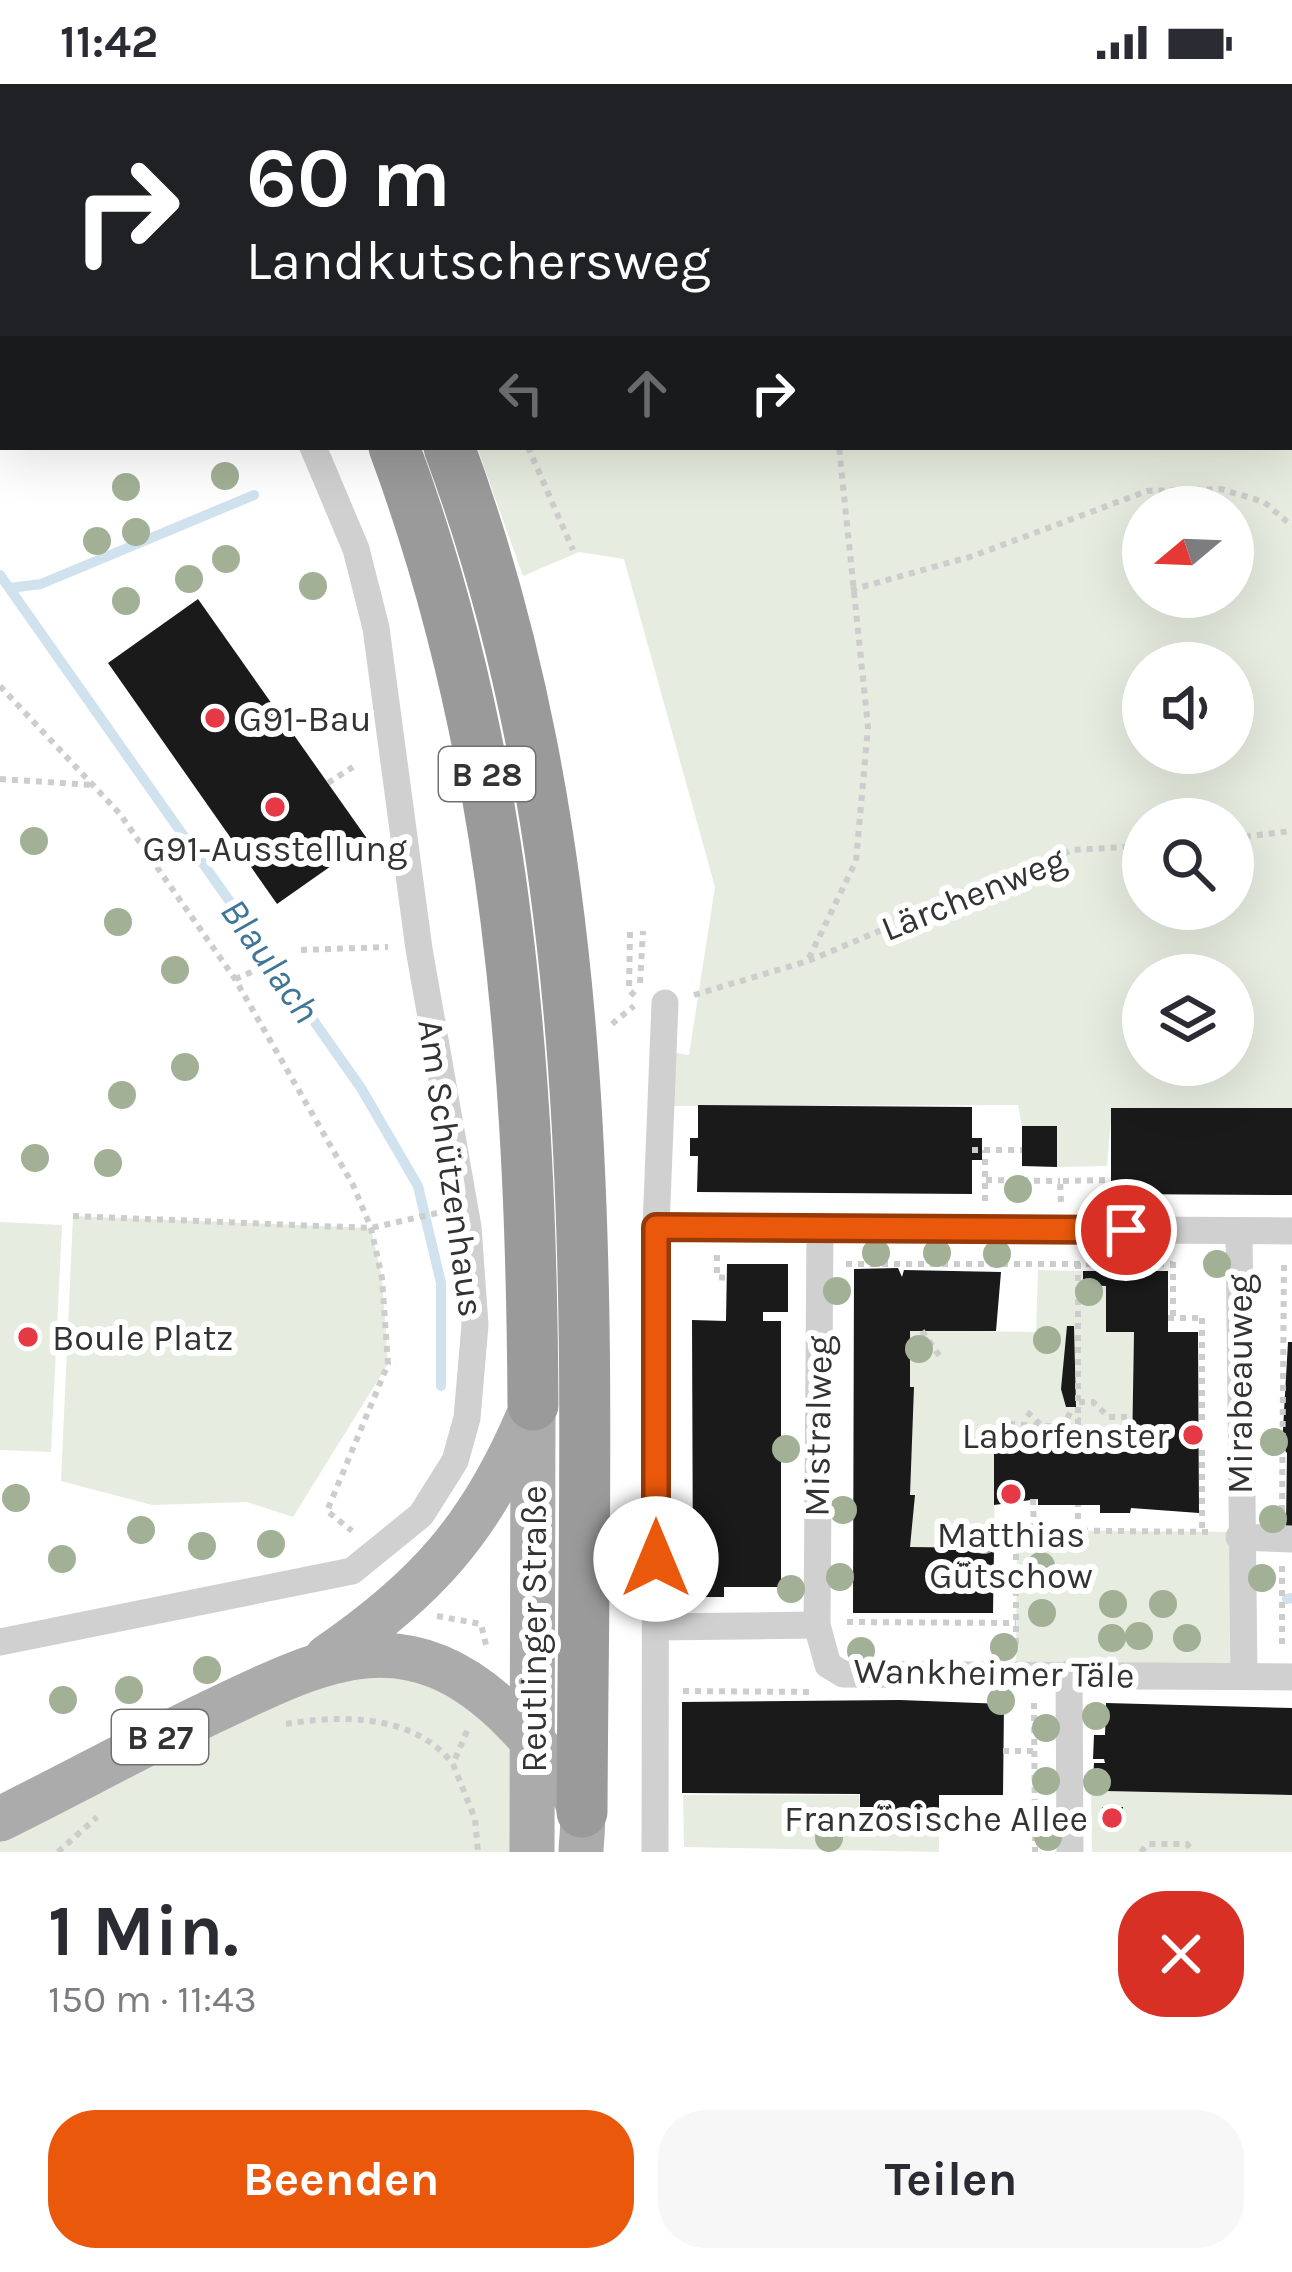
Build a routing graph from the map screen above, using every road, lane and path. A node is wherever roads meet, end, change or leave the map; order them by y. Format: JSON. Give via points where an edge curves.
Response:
{"nodes":[{"id":1,"x":315,"y":450,"type":"edge"},
{"id":2,"x":395,"y":450,"type":"edge"},
{"id":3,"x":450,"y":450,"type":"edge"},
{"id":4,"x":529,"y":450,"type":"edge"},
{"id":5,"x":839,"y":450,"type":"edge"},
{"id":6,"x":1292,"y":526,"type":"edge"},
{"id":7,"x":573,"y":550,"type":"dead end"},
{"id":8,"x":851,"y":590,"type":"junction"},
{"id":9,"x":0,"y":686,"type":"edge"},
{"id":10,"x":353,"y":767,"type":"dead end"},
{"id":11,"x":0,"y":779,"type":"edge"},
{"id":12,"x":328,"y":783,"type":"dead end"},
{"id":13,"x":92,"y":784,"type":"junction"},
{"id":14,"x":1292,"y":831,"type":"edge"},
{"id":15,"x":1254,"y":836,"type":"edge"},
{"id":16,"x":1122,"y":847,"type":"edge"},
{"id":17,"x":643,"y":931,"type":"dead end"},
{"id":18,"x":630,"y":932,"type":"dead end"},
{"id":19,"x":398,"y":947,"type":"dead end"},
{"id":20,"x":301,"y":950,"type":"dead end"},
{"id":21,"x":808,"y":961,"type":"junction"},
{"id":22,"x":254,"y":971,"type":"dead end"},
{"id":23,"x":235,"y":979,"type":"junction"},
{"id":24,"x":629,"y":990,"type":"dead end"},
{"id":25,"x":664,"y":1003,"type":"joint"},
{"id":26,"x":615,"y":1024,"type":"dead end"},
{"id":27,"x":972,"y":1150,"type":"dead end"},
{"id":28,"x":985,"y":1150,"type":"junction"},
{"id":29,"x":1022,"y":1150,"type":"dead end"},
{"id":30,"x":985,"y":1180,"type":"junction"},
{"id":31,"x":1060,"y":1180,"type":"junction"},
{"id":32,"x":1107,"y":1180,"type":"dead end"},
{"id":33,"x":434,"y":1214,"type":"dead end"},
{"id":34,"x":73,"y":1216,"type":"dead end"},
{"id":35,"x":656,"y":1227,"type":"junction"},
{"id":36,"x":371,"y":1228,"type":"junction"},
{"id":37,"x":820,"y":1228,"type":"junction"},
{"id":38,"x":986,"y":1230,"type":"junction"},
{"id":39,"x":1070,"y":1230,"type":"junction"},
{"id":40,"x":1173,"y":1231,"type":"junction"},
{"id":41,"x":1239,"y":1231,"type":"junction"},
{"id":42,"x":1288,"y":1231,"type":"edge"},
{"id":43,"x":819,"y":1264,"type":"junction"},
{"id":44,"x":1078,"y":1264,"type":"junction"},
{"id":45,"x":1173,"y":1264,"type":"junction"},
{"id":46,"x":1168,"y":1318,"type":"dead end"},
{"id":47,"x":1202,"y":1318,"type":"dead end"},
{"id":48,"x":922,"y":1331,"type":"dead end"},
{"id":49,"x":941,"y":1358,"type":"dead end"},
{"id":50,"x":1079,"y":1402,"type":"junction"},
{"id":51,"x":533,"y":1405,"type":"junction"},
{"id":52,"x":1027,"y":1412,"type":"dead end"},
{"id":53,"x":1066,"y":1414,"type":"dead end"},
{"id":54,"x":1132,"y":1417,"type":"dead end"},
{"id":55,"x":1186,"y":1419,"type":"dead end"},
{"id":56,"x":1202,"y":1419,"type":"junction"},
{"id":57,"x":1009,"y":1424,"type":"dead end"},
{"id":58,"x":1080,"y":1424,"type":"junction"},
{"id":59,"x":1043,"y":1426,"type":"junction"},
{"id":60,"x":1078,"y":1451,"type":"dead end"},
{"id":61,"x":1033,"y":1499,"type":"dead end"},
{"id":62,"x":1078,"y":1505,"type":"dead end"},
{"id":63,"x":1034,"y":1531,"type":"junction"},
{"id":64,"x":1078,"y":1531,"type":"junction"},
{"id":65,"x":1202,"y":1532,"type":"junction"},
{"id":66,"x":1239,"y":1537,"type":"junction"},
{"id":67,"x":1287,"y":1539,"type":"edge"},
{"id":68,"x":380,"y":1552,"type":"junction"},
{"id":69,"x":993,"y":1581,"type":"dead end"},
{"id":70,"x":1016,"y":1582,"type":"junction"},
{"id":71,"x":847,"y":1622,"type":"dead end"},
{"id":72,"x":1016,"y":1623,"type":"junction"},
{"id":73,"x":817,"y":1625,"type":"junction"},
{"id":74,"x":656,"y":1627,"type":"junction"},
{"id":75,"x":0,"y":1642,"type":"edge"},
{"id":76,"x":322,"y":1660,"type":"junction"},
{"id":77,"x":1069,"y":1674,"type":"junction"},
{"id":78,"x":1244,"y":1676,"type":"junction"},
{"id":79,"x":1287,"y":1677,"type":"edge"},
{"id":80,"x":1025,"y":1684,"type":"junction"},
{"id":81,"x":792,"y":1692,"type":"dead end"},
{"id":82,"x":791,"y":1703,"type":"dead end"},
{"id":83,"x":289,"y":1722,"type":"dead end"},
{"id":84,"x":533,"y":1740,"type":"junction"},
{"id":85,"x":1003,"y":1751,"type":"dead end"},
{"id":86,"x":1034,"y":1751,"type":"junction"},
{"id":87,"x":453,"y":1764,"type":"dead end"},
{"id":88,"x":110,"y":1805,"type":"dead end"},
{"id":89,"x":0,"y":1819,"type":"edge"},
{"id":90,"x":582,"y":1832,"type":"edge"},
{"id":91,"x":58,"y":1852,"type":"edge"},
{"id":92,"x":532,"y":1852,"type":"edge"},
{"id":93,"x":656,"y":1852,"type":"edge"},
{"id":94,"x":1035,"y":1852,"type":"edge"},
{"id":95,"x":1070,"y":1852,"type":"edge"},
{"id":96,"x":1141,"y":1852,"type":"edge"},
{"id":97,"x":1193,"y":1852,"type":"edge"}],
"edges":[{"from":1,"to":68,"type":"street","name":"Am Schützenhaus","via":[[356,549],[376,628],[474,1302],[475,1374],[455,1461],[421,1515]]},
{"from":2,"to":51,"type":"highway","number":"B 28","via":[[447,604],[502,866],[526,1113]]},
{"from":3,"to":90,"type":"highway","number":"B 28","via":[[521,684],[573,1027]]},
{"from":4,"to":7,"type":"path"},
{"from":5,"to":8,"type":"path"},
{"from":6,"to":8,"type":"path","via":[[1264,502],[1221,489],[1147,491],[973,556]]},
{"from":8,"to":21,"type":"path","via":[[868,727],[856,861]]},
{"from":9,"to":13,"type":"path"},
{"from":10,"to":12,"type":"path"},
{"from":11,"to":13,"type":"path"},
{"from":13,"to":23,"type":"path"},
{"from":14,"to":15,"type":"path"},
{"from":16,"to":21,"type":"path","name":"Lärchenweg","via":[[1072,850]]},
{"from":17,"to":26,"type":"path","via":[[639,1001]]},
{"from":18,"to":24,"type":"path"},
{"from":19,"to":20,"type":"path"},
{"from":21,"to":25,"type":"path","name":"Lärchenweg"},
{"from":22,"to":23,"type":"path"},
{"from":23,"to":36,"type":"path"},
{"from":25,"to":35,"type":"street"},
{"from":27,"to":28,"type":"path"},
{"from":28,"to":29,"type":"path"},
{"from":28,"to":30,"type":"path"},
{"from":30,"to":31,"type":"path"},
{"from":30,"to":38,"type":"path"},
{"from":31,"to":32,"type":"path"},
{"from":31,"to":39,"type":"path"},
{"from":33,"to":36,"type":"path"},
{"from":34,"to":36,"type":"path"},
{"from":35,"to":37,"type":"street"},
{"from":35,"to":74,"type":"street"},
{"from":36,"to":68,"type":"path","via":[[388,1364],[327,1511]]},
{"from":37,"to":38,"type":"street"},
{"from":37,"to":43,"type":"street","name":"Mistralweg"},
{"from":38,"to":39,"type":"street"},
{"from":39,"to":40,"type":"street"},
{"from":39,"to":44,"type":"path"},
{"from":40,"to":41,"type":"street"},
{"from":40,"to":45,"type":"path"},
{"from":41,"to":42,"type":"street"},
{"from":41,"to":66,"type":"street","name":"Mirabeauweg"},
{"from":42,"to":67,"type":"path"},
{"from":43,"to":44,"type":"path"},
{"from":43,"to":73,"type":"street","name":"Mistralweg"},
{"from":44,"to":45,"type":"path"},
{"from":44,"to":50,"type":"path"},
{"from":45,"to":46,"type":"path"},
{"from":47,"to":56,"type":"path"},
{"from":48,"to":49,"type":"path"},
{"from":50,"to":54,"type":"path","via":[[1093,1402],[1109,1417]]},
{"from":50,"to":58,"type":"path"},
{"from":51,"to":76,"type":"main road","number":"B 27","via":[[460,1543],[397,1606]]},
{"from":51,"to":84,"type":"main road","name":"Reutlinger Straße","number":"B 28"},
{"from":52,"to":59,"type":"path"},
{"from":53,"to":58,"type":"path"},
{"from":55,"to":56,"type":"path"},
{"from":56,"to":65,"type":"path"},
{"from":57,"to":59,"type":"path"},
{"from":58,"to":59,"type":"path"},
{"from":58,"to":60,"type":"path"},
{"from":61,"to":63,"type":"path"},
{"from":62,"to":64,"type":"path"},
{"from":63,"to":64,"type":"path"},
{"from":63,"to":70,"type":"path","via":[[1016,1530]]},
{"from":64,"to":65,"type":"path"},
{"from":65,"to":66,"type":"path"},
{"from":66,"to":67,"type":"street","name":"Mirabeauweg"},
{"from":66,"to":78,"type":"street","name":"Mirabeauweg"},
{"from":67,"to":79,"type":"path"},
{"from":68,"to":75,"type":"street","name":"Am Schützenhaus","via":[[352,1571],[309,1582]]},
{"from":69,"to":70,"type":"path"},
{"from":70,"to":72,"type":"path"},
{"from":71,"to":72,"type":"path"},
{"from":72,"to":80,"type":"path"},
{"from":73,"to":74,"type":"street","name":"Wankheimer Täle"},
{"from":73,"to":80,"type":"street","name":"Wankheimer Täle","via":[[829,1665],[843,1674]]},
{"from":74,"to":93,"type":"street"},
{"from":76,"to":84,"type":"main road","number":"B 27","via":[[363,1653],[430,1661],[479,1688]]},
{"from":76,"to":89,"type":"main road","number":"B 27"},
{"from":77,"to":78,"type":"street","name":"Wankheimer Täle"},
{"from":77,"to":80,"type":"street","name":"Wankheimer Täle"},
{"from":77,"to":95,"type":"street"},
{"from":78,"to":79,"type":"street","name":"Wankheimer Täle"},
{"from":80,"to":86,"type":"path"},
{"from":81,"to":82,"type":"path"},
{"from":83,"to":87,"type":"path","via":[[411,1728]]},
{"from":84,"to":90,"type":"main road"},
{"from":84,"to":92,"type":"main road","name":"Reutlinger Straße","number":"B 28"},
{"from":85,"to":86,"type":"path"},
{"from":86,"to":94,"type":"path"},
{"from":88,"to":91,"type":"path"},
{"from":96,"to":97,"type":"path","via":[[1148,1844],[1186,1844]]}]}
